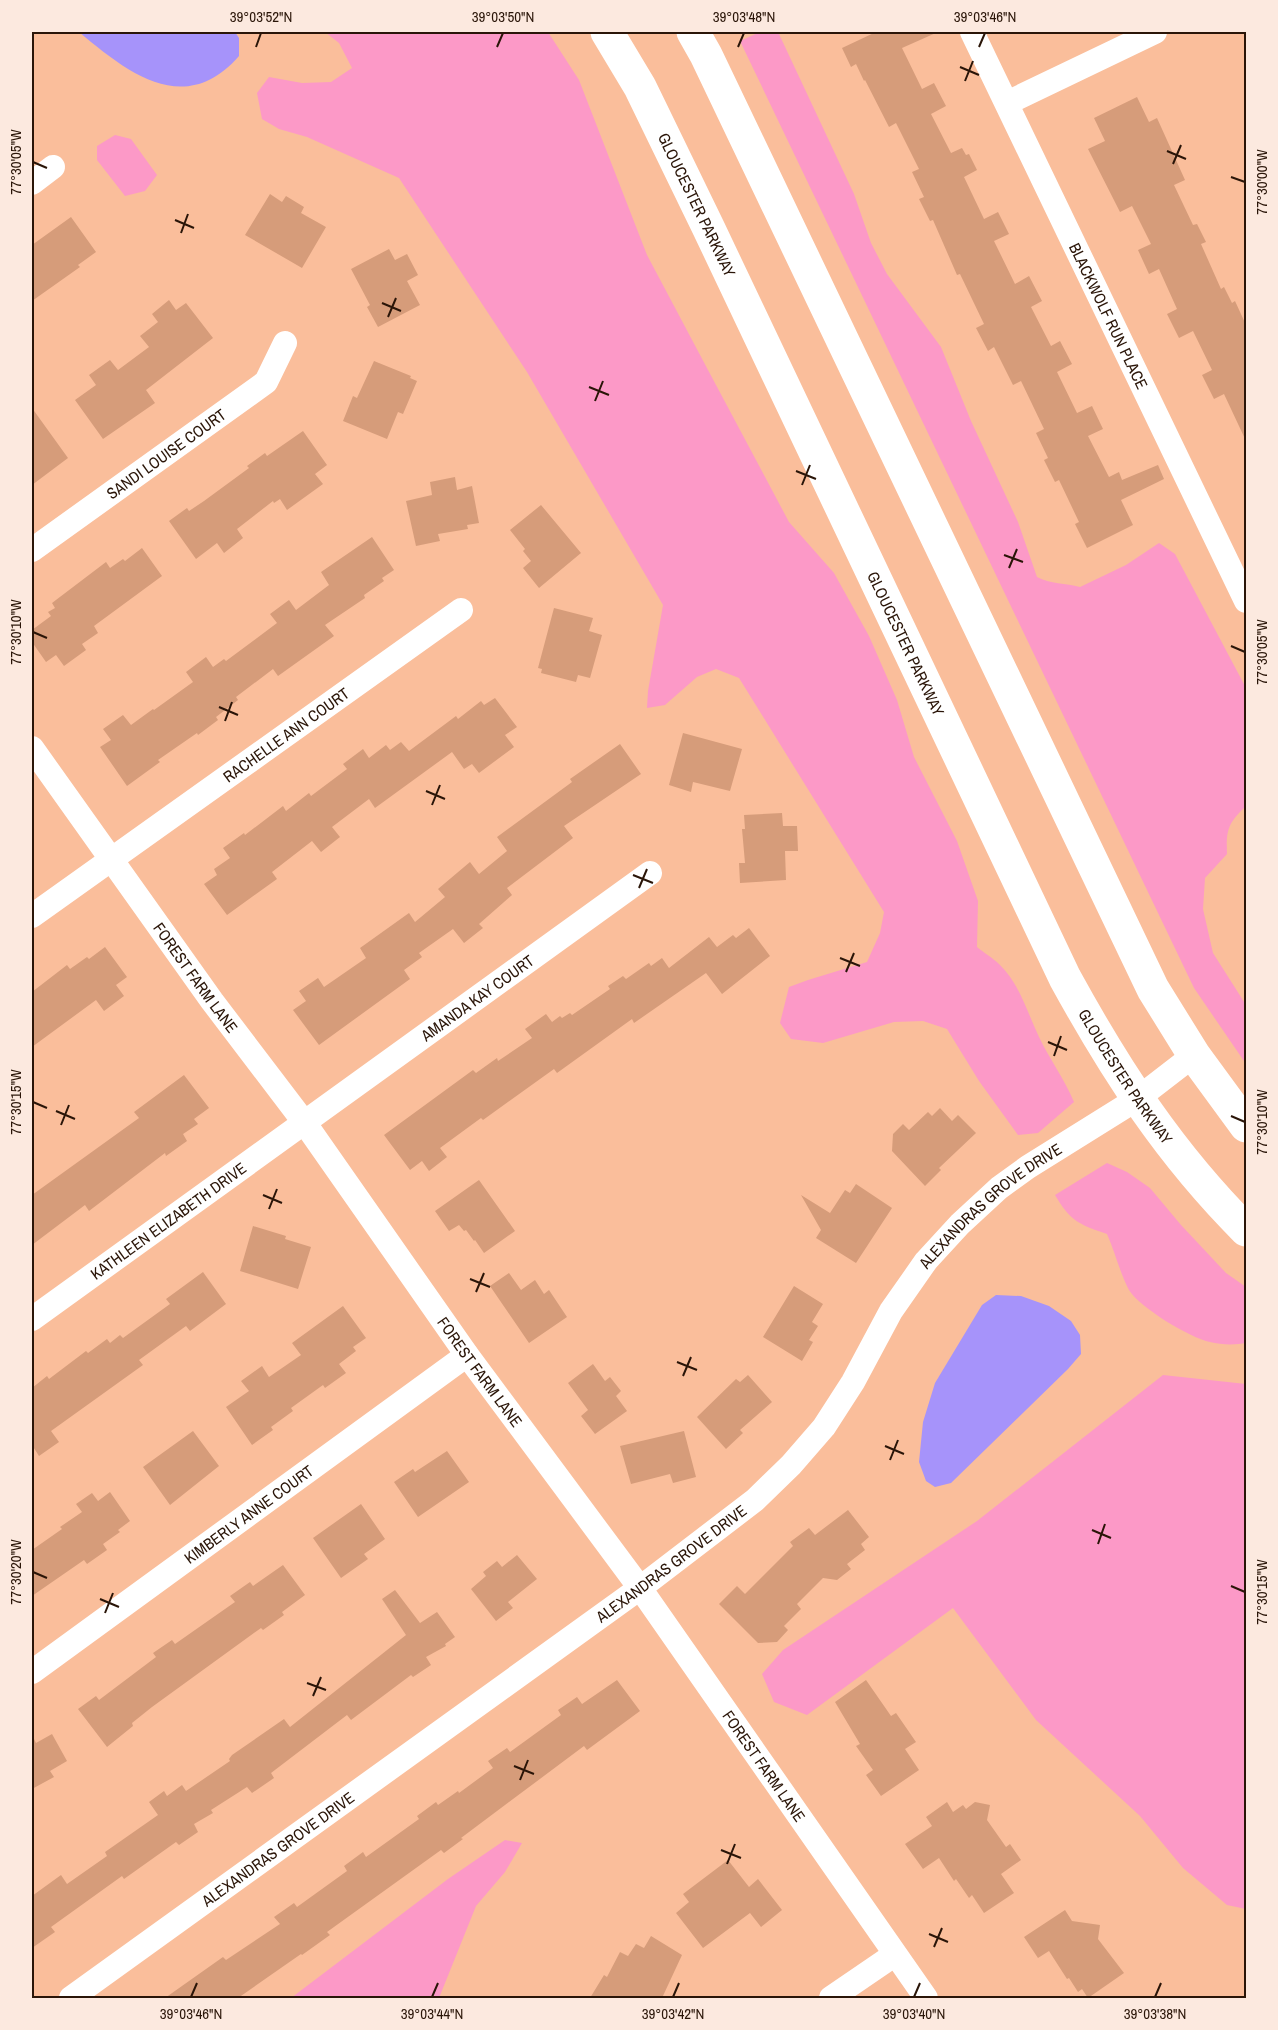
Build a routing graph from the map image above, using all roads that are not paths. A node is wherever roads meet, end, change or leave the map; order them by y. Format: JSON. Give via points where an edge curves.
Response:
{"nodes":[{"id":1,"x":607,"y":32,"type":"edge"},
{"id":2,"x":693,"y":32,"type":"edge"},
{"id":3,"x":972,"y":32,"type":"edge"},
{"id":4,"x":1155,"y":32,"type":"edge"},
{"id":5,"x":1007,"y":104,"type":"junction"},
{"id":6,"x":53,"y":167,"type":"dead end"},
{"id":7,"x":32,"y":183,"type":"edge"},
{"id":8,"x":285,"y":343,"type":"dead end"},
{"id":9,"x":32,"y":550,"type":"edge"},
{"id":10,"x":1246,"y":601,"type":"edge"},
{"id":11,"x":461,"y":610,"type":"dead end"},
{"id":12,"x":32,"y":748,"type":"edge"},
{"id":13,"x":112,"y":859,"type":"junction"},
{"id":14,"x":650,"y":873,"type":"dead end"},
{"id":15,"x":32,"y":916,"type":"edge"},
{"id":16,"x":1194,"y":1055,"type":"junction"},
{"id":17,"x":1137,"y":1099,"type":"junction"},
{"id":18,"x":304,"y":1122,"type":"junction"},
{"id":19,"x":1246,"y":1125,"type":"edge"},
{"id":20,"x":1246,"y":1230,"type":"edge"},
{"id":21,"x":32,"y":1319,"type":"edge"},
{"id":22,"x":467,"y":1355,"type":"junction"},
{"id":23,"x":640,"y":1588,"type":"junction"},
{"id":24,"x":32,"y":1671,"type":"edge"},
{"id":25,"x":894,"y":1955,"type":"junction"},
{"id":26,"x":71,"y":1998,"type":"edge"},
{"id":27,"x":831,"y":1998,"type":"edge"},
{"id":28,"x":926,"y":1998,"type":"edge"}],
"edges":[{"from":1,"to":17,"type":"main road","name":"GLOUCESTER PARKWAY","via":[[640,87],[694,198],[1065,978]]},
{"from":2,"to":16,"type":"main road","via":[[1153,989]]},
{"from":3,"to":5,"type":"street","name":"BLACKWOLF RUN PLACE"},
{"from":4,"to":5,"type":"street"},
{"from":5,"to":10,"type":"street","name":"BLACKWOLF RUN PLACE"},
{"from":6,"to":7,"type":"street"},
{"from":8,"to":9,"type":"street","name":"SANDI LOUISE COURT","via":[[266,382]]},
{"from":11,"to":13,"type":"street","name":"RACHELLE ANN COURT"},
{"from":12,"to":13,"type":"street","name":"FOREST FARM LANE"},
{"from":13,"to":15,"type":"street","name":"RACHELLE ANN COURT"},
{"from":13,"to":18,"type":"street","name":"FOREST FARM LANE"},
{"from":14,"to":18,"type":"street","name":"AMANDA KAY COURT"},
{"from":16,"to":17,"type":"street","name":"ALEXANDRAS GROVE DRIVE"},
{"from":16,"to":19,"type":"main road"},
{"from":17,"to":20,"type":"main road","name":"GLOUCESTER PARKWAY","via":[[1181,1158]]},
{"from":17,"to":23,"type":"street","name":"ALEXANDRAS GROVE DRIVE","via":[[1028,1167],[960,1224],[926,1261],[897,1302],[824,1427],[791,1465],[755,1500]]},
{"from":18,"to":21,"type":"street","name":"KATHLEEN ELIZABETH DRIVE"},
{"from":18,"to":22,"type":"street","name":"FOREST FARM LANE"},
{"from":22,"to":23,"type":"street","name":"FOREST FARM LANE"},
{"from":22,"to":24,"type":"street","name":"KIMBERLY ANNE COURT"},
{"from":23,"to":25,"type":"street","name":"FOREST FARM LANE"},
{"from":23,"to":26,"type":"street","name":"ALEXANDRAS GROVE DRIVE"},
{"from":25,"to":27,"type":"street"},
{"from":25,"to":28,"type":"street","name":"FOREST FARM LANE"}]}
